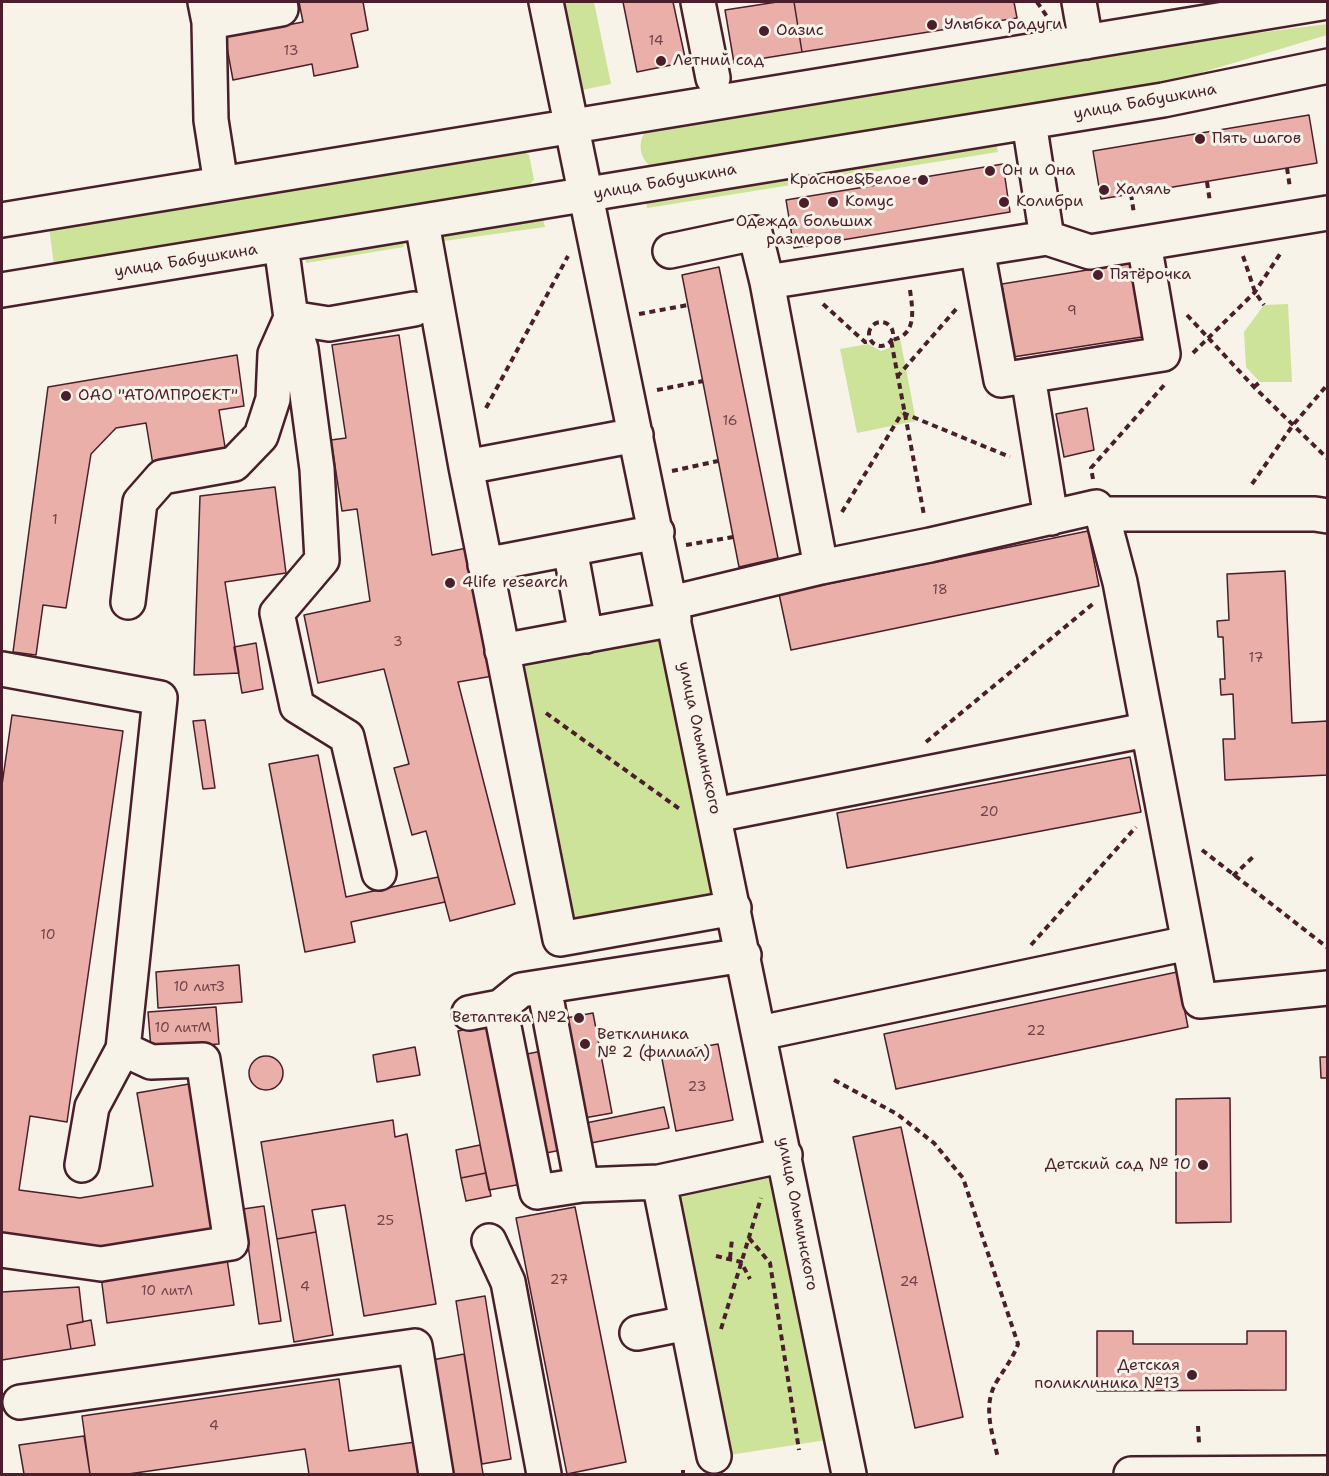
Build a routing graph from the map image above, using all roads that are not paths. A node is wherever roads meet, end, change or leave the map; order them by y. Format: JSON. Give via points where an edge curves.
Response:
{"nodes":[{"id":1,"x":280,"y":2,"type":"edge"},
{"id":2,"x":546,"y":2,"type":"edge"},
{"id":3,"x":698,"y":2,"type":"edge"},
{"id":4,"x":1079,"y":2,"type":"edge"},
{"id":5,"x":1328,"y":2,"type":"edge"},
{"id":6,"x":207,"y":12,"type":"edge"},
{"id":7,"x":1086,"y":42,"type":"junction"},
{"id":8,"x":1328,"y":66,"type":"edge"},
{"id":9,"x":713,"y":78,"type":"dead end"},
{"id":10,"x":1029,"y":122,"type":"junction"},
{"id":11,"x":571,"y":128,"type":"junction"},
{"id":12,"x":221,"y":184,"type":"junction"},
{"id":13,"x":587,"y":195,"type":"junction"},
{"id":14,"x":1327,"y":213,"type":"edge"},
{"id":15,"x":2,"y":220,"type":"edge"},
{"id":16,"x":422,"y":222,"type":"junction"},
{"id":17,"x":1047,"y":238,"type":"junction"},
{"id":18,"x":1144,"y":243,"type":"junction"},
{"id":19,"x":281,"y":245,"type":"junction"},
{"id":20,"x":670,"y":251,"type":"dead end"},
{"id":21,"x":980,"y":264,"type":"junction"},
{"id":22,"x":767,"y":282,"type":"junction"},
{"id":23,"x":2,"y":290,"type":"edge"},
{"id":24,"x":414,"y":309,"type":"dead end"},
{"id":25,"x":291,"y":318,"type":"junction"},
{"id":26,"x":1028,"y":376,"type":"junction"},
{"id":27,"x":636,"y":435,"type":"junction"},
{"id":28,"x":466,"y":467,"type":"junction"},
{"id":29,"x":1102,"y":514,"type":"junction"},
{"id":30,"x":1328,"y":516,"type":"edge"},
{"id":31,"x":1051,"y":518,"type":"junction"},
{"id":32,"x":659,"y":541,"type":"junction"},
{"id":33,"x":570,"y":549,"type":"junction"},
{"id":34,"x":485,"y":566,"type":"junction"},
{"id":35,"x":821,"y":567,"type":"junction"},
{"id":36,"x":128,"y":602,"type":"dead end"},
{"id":37,"x":672,"y":611,"type":"junction"},
{"id":38,"x":586,"y":636,"type":"junction"},
{"id":39,"x":502,"y":651,"type":"junction"},
{"id":40,"x":2,"y":669,"type":"edge"},
{"id":41,"x":1146,"y":730,"type":"junction"},
{"id":42,"x":715,"y":814,"type":"junction"},
{"id":43,"x":379,"y":873,"type":"dead end"},
{"id":44,"x":734,"y":908,"type":"junction"},
{"id":45,"x":1188,"y":943,"type":"junction"},
{"id":46,"x":744,"y":955,"type":"junction"},
{"id":47,"x":544,"y":987,"type":"junction"},
{"id":48,"x":1328,"y":988,"type":"edge"},
{"id":49,"x":760,"y":1033,"type":"junction"},
{"id":50,"x":123,"y":1049,"type":"junction"},
{"id":51,"x":772,"y":1158,"type":"junction"},
{"id":52,"x":82,"y":1165,"type":"dead end"},
{"id":53,"x":659,"y":1182,"type":"junction"},
{"id":54,"x":582,"y":1185,"type":"junction"},
{"id":55,"x":489,"y":1240,"type":"dead end"},
{"id":56,"x":2,"y":1250,"type":"edge"},
{"id":57,"x":687,"y":1323,"type":"junction"},
{"id":58,"x":637,"y":1333,"type":"dead end"},
{"id":59,"x":20,"y":1402,"type":"dead end"},
{"id":60,"x":714,"y":1456,"type":"dead end"},
{"id":61,"x":1328,"y":1473,"type":"edge"},
{"id":62,"x":436,"y":1474,"type":"edge"},
{"id":63,"x":544,"y":1474,"type":"edge"},
{"id":64,"x":849,"y":1474,"type":"edge"},
{"id":65,"x":1131,"y":1474,"type":"edge"},
{"id":66,"x":1270,"y":1474,"type":"edge"}],
"edges":[{"from":1,"to":6,"type":"street","via":[[281,9]]},
{"from":2,"to":11,"type":"street","name":"улица Ольминского"},
{"from":3,"to":9,"type":"street"},
{"from":4,"to":7,"type":"street"},
{"from":5,"to":7,"type":"street"},
{"from":6,"to":12,"type":"street","via":[[211,120]]},
{"from":7,"to":11,"type":"street"},
{"from":8,"to":10,"type":"street","name":"улица Бабушкина","via":[[1163,100]]},
{"from":10,"to":13,"type":"street","name":"улица Бабушкина"},
{"from":10,"to":17,"type":"street"},
{"from":11,"to":12,"type":"street"},
{"from":11,"to":13,"type":"street","name":"улица Ольминского"},
{"from":12,"to":15,"type":"street"},
{"from":13,"to":16,"type":"street","name":"улица Бабушкина"},
{"from":13,"to":27,"type":"street","name":"улица Ольминского"},
{"from":14,"to":18,"type":"street"},
{"from":16,"to":19,"type":"street","name":"улица Бабушкина"},
{"from":16,"to":28,"type":"street"},
{"from":17,"to":18,"type":"street","via":[[1090,252]]},
{"from":17,"to":21,"type":"street"},
{"from":18,"to":26,"type":"street","via":[[1163,354]]},
{"from":19,"to":23,"type":"street","name":"улица Бабушкина"},
{"from":19,"to":25,"type":"street"},
{"from":20,"to":22,"type":"street","via":[[755,233]]},
{"from":21,"to":22,"type":"street","via":[[906,260]]},
{"from":21,"to":26,"type":"street","via":[[1001,380]]},
{"from":22,"to":35,"type":"street"},
{"from":24,"to":25,"type":"street","via":[[329,324]]},
{"from":25,"to":36,"type":"street","via":[[275,354],[273,399],[261,436],[234,464],[162,477],[140,502]]},
{"from":25,"to":43,"type":"street","via":[[302,349],[317,469],[321,560],[276,613],[297,706],[347,737]]},
{"from":26,"to":31,"type":"street"},
{"from":27,"to":28,"type":"street"},
{"from":27,"to":32,"type":"street","name":"улица Ольминского"},
{"from":28,"to":34,"type":"street"},
{"from":29,"to":30,"type":"street"},
{"from":29,"to":31,"type":"street","via":[[1096,507]]},
{"from":29,"to":41,"type":"street","via":[[1120,582]]},
{"from":31,"to":35,"type":"street"},
{"from":32,"to":33,"type":"street"},
{"from":32,"to":37,"type":"street","name":"улица Ольминского"},
{"from":33,"to":34,"type":"street"},
{"from":33,"to":38,"type":"street"},
{"from":34,"to":39,"type":"street"},
{"from":35,"to":37,"type":"street"},
{"from":37,"to":38,"type":"street"},
{"from":37,"to":42,"type":"street","name":"улица Ольминского"},
{"from":38,"to":39,"type":"street"},
{"from":39,"to":44,"type":"street","via":[[560,939]]},
{"from":40,"to":50,"type":"street","via":[[160,698]]},
{"from":41,"to":42,"type":"street"},
{"from":41,"to":45,"type":"street"},
{"from":42,"to":44,"type":"street","name":"улица Ольминского"},
{"from":44,"to":46,"type":"street","name":"улица Ольминского"},
{"from":45,"to":48,"type":"street","via":[[1200,1001]]},
{"from":45,"to":49,"type":"street"},
{"from":46,"to":47,"type":"street"},
{"from":46,"to":49,"type":"street","name":"улица Ольминского"},
{"from":47,"to":54,"type":"street"},
{"from":47,"to":54,"type":"street","via":[[521,990],[484,1010],[537,1192]]},
{"from":49,"to":51,"type":"street","name":"улица Ольминского"},
{"from":50,"to":52,"type":"street","via":[[92,1107]]},
{"from":50,"to":56,"type":"street","via":[[151,1062],[203,1060],[231,1243],[101,1264]]},
{"from":51,"to":53,"type":"street"},
{"from":51,"to":64,"type":"street","name":"улица Ольминского"},
{"from":53,"to":54,"type":"street"},
{"from":53,"to":57,"type":"street"},
{"from":55,"to":63,"type":"street","via":[[508,1282]]},
{"from":57,"to":58,"type":"street"},
{"from":57,"to":60,"type":"street"},
{"from":59,"to":62,"type":"street","via":[[415,1346]]},
{"from":61,"to":66,"type":"street"},
{"from":65,"to":66,"type":"street"}]}
